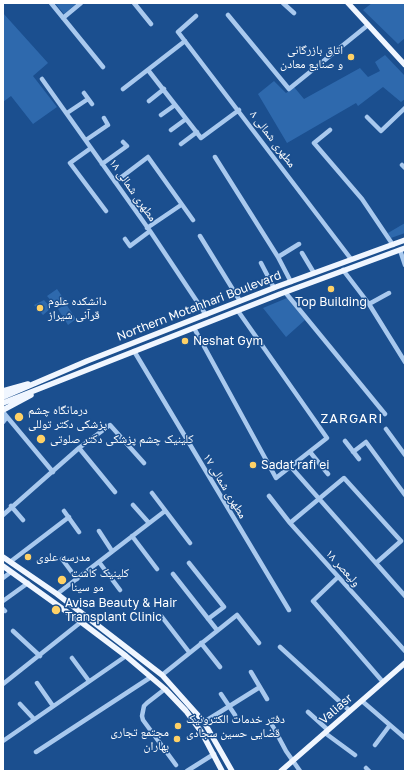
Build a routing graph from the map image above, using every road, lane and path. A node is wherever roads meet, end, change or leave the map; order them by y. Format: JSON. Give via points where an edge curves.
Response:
{"nodes":[{"id":1,"x":51,"y":3,"type":"edge"},
{"id":2,"x":81,"y":3,"type":"edge"},
{"id":3,"x":134,"y":3,"type":"edge"},
{"id":4,"x":283,"y":3,"type":"edge"},
{"id":5,"x":348,"y":3,"type":"edge"},
{"id":6,"x":294,"y":13,"type":"dead end"},
{"id":7,"x":196,"y":16,"type":"dead end"},
{"id":8,"x":228,"y":16,"type":"dead end"},
{"id":9,"x":63,"y":18,"type":"junction"},
{"id":10,"x":151,"y":24,"type":"dead end"},
{"id":11,"x":368,"y":25,"type":"junction"},
{"id":12,"x":185,"y":41,"type":"junction"},
{"id":13,"x":405,"y":64,"type":"edge"},
{"id":14,"x":103,"y":67,"type":"dead end"},
{"id":15,"x":148,"y":70,"type":"junction"},
{"id":16,"x":42,"y":79,"type":"dead end"},
{"id":17,"x":123,"y":89,"type":"dead end"},
{"id":18,"x":164,"y":89,"type":"junction"},
{"id":19,"x":84,"y":93,"type":"dead end"},
{"id":20,"x":88,"y":99,"type":"junction"},
{"id":21,"x":149,"y":101,"type":"dead end"},
{"id":22,"x":92,"y":104,"type":"dead end"},
{"id":23,"x":175,"y":105,"type":"junction"},
{"id":24,"x":405,"y":108,"type":"edge"},
{"id":25,"x":238,"y":110,"type":"junction"},
{"id":26,"x":67,"y":114,"type":"junction"},
{"id":27,"x":161,"y":115,"type":"dead end"},
{"id":28,"x":367,"y":117,"type":"dead end"},
{"id":29,"x":104,"y":118,"type":"dead end"},
{"id":30,"x":186,"y":119,"type":"junction"},
{"id":31,"x":171,"y":130,"type":"dead end"},
{"id":32,"x":330,"y":130,"type":"dead end"},
{"id":33,"x":197,"y":132,"type":"junction"},
{"id":34,"x":86,"y":140,"type":"junction"},
{"id":35,"x":123,"y":142,"type":"dead end"},
{"id":36,"x":182,"y":144,"type":"dead end"},
{"id":37,"x":91,"y":148,"type":"junction"},
{"id":38,"x":215,"y":157,"type":"dead end"},
{"id":39,"x":102,"y":164,"type":"junction"},
{"id":40,"x":115,"y":182,"type":"junction"},
{"id":41,"x":181,"y":204,"type":"junction"},
{"id":42,"x":106,"y":211,"type":"dead end"},
{"id":43,"x":193,"y":220,"type":"dead end"},
{"id":44,"x":149,"y":230,"type":"junction"},
{"id":45,"x":200,"y":236,"type":"dead end"},
{"id":46,"x":125,"y":239,"type":"dead end"},
{"id":47,"x":405,"y":240,"type":"edge"},
{"id":48,"x":299,"y":244,"type":"dead end"},
{"id":49,"x":393,"y":245,"type":"junction"},
{"id":50,"x":402,"y":249,"type":"edge"},
{"id":51,"x":302,"y":253,"type":"dead end"},
{"id":52,"x":278,"y":257,"type":"junction"},
{"id":53,"x":351,"y":259,"type":"junction"},
{"id":54,"x":261,"y":263,"type":"dead end"},
{"id":55,"x":405,"y":265,"type":"edge"},
{"id":56,"x":343,"y":270,"type":"junction"},
{"id":57,"x":314,"y":273,"type":"junction"},
{"id":58,"x":291,"y":282,"type":"junction"},
{"id":59,"x":274,"y":288,"type":"junction"},
{"id":60,"x":285,"y":292,"type":"junction"},
{"id":61,"x":389,"y":293,"type":"dead end"},
{"id":62,"x":240,"y":301,"type":"junction"},
{"id":63,"x":369,"y":304,"type":"junction"},
{"id":64,"x":238,"y":311,"type":"junction"},
{"id":65,"x":206,"y":315,"type":"junction"},
{"id":66,"x":194,"y":328,"type":"junction"},
{"id":67,"x":134,"y":351,"type":"junction"},
{"id":68,"x":405,"y":362,"type":"edge"},
{"id":69,"x":38,"y":382,"type":"junction"},
{"id":70,"x":41,"y":388,"type":"junction"},
{"id":71,"x":3,"y":391,"type":"edge"},
{"id":72,"x":3,"y":397,"type":"edge"},
{"id":73,"x":3,"y":403,"type":"edge"},
{"id":74,"x":3,"y":411,"type":"edge"},
{"id":75,"x":385,"y":414,"type":"dead end"},
{"id":76,"x":7,"y":417,"type":"junction"},
{"id":77,"x":3,"y":422,"type":"edge"},
{"id":78,"x":386,"y":429,"type":"dead end"},
{"id":79,"x":346,"y":441,"type":"dead end"},
{"id":80,"x":79,"y":448,"type":"junction"},
{"id":81,"x":310,"y":452,"type":"junction"},
{"id":82,"x":353,"y":452,"type":"junction"},
{"id":83,"x":405,"y":455,"type":"edge"},
{"id":84,"x":359,"y":459,"type":"dead end"},
{"id":85,"x":144,"y":463,"type":"dead end"},
{"id":86,"x":291,"y":466,"type":"junction"},
{"id":87,"x":53,"y":472,"type":"junction"},
{"id":88,"x":328,"y":474,"type":"dead end"},
{"id":89,"x":115,"y":492,"type":"dead end"},
{"id":90,"x":152,"y":493,"type":"dead end"},
{"id":91,"x":405,"y":495,"type":"edge"},
{"id":92,"x":269,"y":496,"type":"dead end"},
{"id":93,"x":319,"y":499,"type":"junction"},
{"id":94,"x":133,"y":505,"type":"dead end"},
{"id":95,"x":11,"y":506,"type":"junction"},
{"id":96,"x":64,"y":511,"type":"dead end"},
{"id":97,"x":165,"y":511,"type":"junction"},
{"id":98,"x":3,"y":515,"type":"edge"},
{"id":99,"x":69,"y":517,"type":"junction"},
{"id":100,"x":23,"y":520,"type":"dead end"},
{"id":101,"x":149,"y":523,"type":"junction"},
{"id":102,"x":290,"y":523,"type":"junction"},
{"id":103,"x":98,"y":531,"type":"dead end"},
{"id":104,"x":79,"y":532,"type":"dead end"},
{"id":105,"x":132,"y":536,"type":"junction"},
{"id":106,"x":190,"y":544,"type":"dead end"},
{"id":107,"x":112,"y":551,"type":"junction"},
{"id":108,"x":3,"y":558,"type":"edge"},
{"id":109,"x":62,"y":560,"type":"dead end"},
{"id":110,"x":10,"y":562,"type":"junction"},
{"id":111,"x":99,"y":562,"type":"junction"},
{"id":112,"x":189,"y":563,"type":"dead end"},
{"id":113,"x":376,"y":563,"type":"junction"},
{"id":114,"x":3,"y":566,"type":"edge"},
{"id":115,"x":157,"y":569,"type":"dead end"},
{"id":116,"x":11,"y":572,"type":"junction"},
{"id":117,"x":173,"y":574,"type":"dead end"},
{"id":118,"x":338,"y":577,"type":"junction"},
{"id":119,"x":3,"y":578,"type":"edge"},
{"id":120,"x":77,"y":579,"type":"junction"},
{"id":121,"x":28,"y":583,"type":"junction"},
{"id":122,"x":120,"y":590,"type":"dead end"},
{"id":123,"x":57,"y":594,"type":"junction"},
{"id":124,"x":405,"y":596,"type":"edge"},
{"id":125,"x":3,"y":601,"type":"edge"},
{"id":126,"x":289,"y":610,"type":"dead end"},
{"id":127,"x":162,"y":617,"type":"dead end"},
{"id":128,"x":208,"y":618,"type":"junction"},
{"id":129,"x":81,"y":622,"type":"junction"},
{"id":130,"x":217,"y":630,"type":"junction"},
{"id":131,"x":13,"y":632,"type":"dead end"},
{"id":132,"x":259,"y":642,"type":"dead end"},
{"id":133,"x":201,"y":643,"type":"junction"},
{"id":134,"x":280,"y":647,"type":"dead end"},
{"id":135,"x":189,"y":652,"type":"junction"},
{"id":136,"x":405,"y":652,"type":"edge"},
{"id":137,"x":40,"y":656,"type":"junction"},
{"id":138,"x":126,"y":656,"type":"junction"},
{"id":139,"x":72,"y":658,"type":"dead end"},
{"id":140,"x":405,"y":663,"type":"edge"},
{"id":141,"x":220,"y":667,"type":"dead end"},
{"id":142,"x":251,"y":672,"type":"dead end"},
{"id":143,"x":162,"y":675,"type":"junction"},
{"id":144,"x":151,"y":677,"type":"junction"},
{"id":145,"x":89,"y":681,"type":"junction"},
{"id":146,"x":384,"y":682,"type":"junction"},
{"id":147,"x":37,"y":683,"type":"dead end"},
{"id":148,"x":3,"y":684,"type":"edge"},
{"id":149,"x":260,"y":687,"type":"junction"},
{"id":150,"x":165,"y":689,"type":"junction"},
{"id":151,"x":221,"y":694,"type":"dead end"},
{"id":152,"x":267,"y":699,"type":"dead end"},
{"id":153,"x":362,"y":701,"type":"junction"},
{"id":154,"x":20,"y":704,"type":"dead end"},
{"id":155,"x":53,"y":706,"type":"junction"},
{"id":156,"x":229,"y":706,"type":"junction"},
{"id":157,"x":350,"y":711,"type":"junction"},
{"id":158,"x":308,"y":712,"type":"dead end"},
{"id":159,"x":235,"y":715,"type":"dead end"},
{"id":160,"x":34,"y":719,"type":"junction"},
{"id":161,"x":270,"y":721,"type":"dead end"},
{"id":162,"x":204,"y":722,"type":"junction"},
{"id":163,"x":390,"y":726,"type":"junction"},
{"id":164,"x":327,"y":731,"type":"junction"},
{"id":165,"x":405,"y":738,"type":"edge"},
{"id":166,"x":4,"y":739,"type":"edge"},
{"id":167,"x":375,"y":745,"type":"dead end"},
{"id":168,"x":36,"y":752,"type":"dead end"},
{"id":169,"x":214,"y":754,"type":"junction"},
{"id":170,"x":355,"y":755,"type":"dead end"},
{"id":171,"x":293,"y":761,"type":"junction"},
{"id":172,"x":176,"y":765,"type":"dead end"},
{"id":173,"x":187,"y":771,"type":"edge"},
{"id":174,"x":222,"y":771,"type":"edge"},
{"id":175,"x":232,"y":771,"type":"edge"},
{"id":176,"x":281,"y":771,"type":"edge"},
{"id":177,"x":300,"y":771,"type":"edge"}],
"edges":[{"from":1,"to":9,"type":"street"},
{"from":2,"to":9,"type":"street"},
{"from":3,"to":10,"type":"street"},
{"from":4,"to":6,"type":"street"},
{"from":5,"to":11,"type":"main road"},
{"from":7,"to":12,"type":"street","name":"۸ مطهری شمالی","via":[[178,32]]},
{"from":8,"to":11,"type":"street","via":[[289,89]]},
{"from":9,"to":14,"type":"street"},
{"from":11,"to":13,"type":"main road"},
{"from":12,"to":15,"type":"street"},
{"from":12,"to":25,"type":"street","name":"۸ مطهری شمالی"},
{"from":15,"to":17,"type":"street"},
{"from":15,"to":18,"type":"street"},
{"from":16,"to":26,"type":"street","name":"۱۸ مطهری شمالی"},
{"from":18,"to":21,"type":"street"},
{"from":18,"to":23,"type":"street"},
{"from":19,"to":20,"type":"street"},
{"from":20,"to":22,"type":"street"},
{"from":20,"to":26,"type":"street"},
{"from":23,"to":27,"type":"street"},
{"from":23,"to":30,"type":"street"},
{"from":24,"to":28,"type":"street","via":[[381,131]]},
{"from":25,"to":33,"type":"street","via":[[201,138]]},
{"from":25,"to":53,"type":"street","name":"۸ مطهری شمالی"},
{"from":26,"to":34,"type":"street","name":"۱۸ مطهری شمالی"},
{"from":29,"to":34,"type":"street","via":[[108,125]]},
{"from":30,"to":31,"type":"street"},
{"from":30,"to":33,"type":"street"},
{"from":32,"to":49,"type":"street","via":[[314,143],[362,199]]},
{"from":33,"to":36,"type":"street"},
{"from":34,"to":37,"type":"street","name":"۱۸ مطهری شمالی"},
{"from":35,"to":39,"type":"street","via":[[127,146]]},
{"from":37,"to":39,"type":"street","name":"۱۸ مطهری شمالی"},
{"from":37,"to":42,"type":"street","via":[[70,163]]},
{"from":38,"to":52,"type":"street"},
{"from":39,"to":40,"type":"street","name":"۱۸ مطهری شمالی"},
{"from":40,"to":41,"type":"street","via":[[148,157]]},
{"from":40,"to":44,"type":"street","name":"۱۸ مطهری شمالی"},
{"from":41,"to":43,"type":"street"},
{"from":41,"to":44,"type":"street"},
{"from":44,"to":46,"type":"street","via":[[130,246]]},
{"from":44,"to":65,"type":"street","name":"۱۸ مطهری شمالی"},
{"from":45,"to":62,"type":"street"},
{"from":47,"to":49,"type":"main road","name":"Northern Motahhari Boulevard"},
{"from":48,"to":52,"type":"street"},
{"from":49,"to":53,"type":"main road","name":"Northern Motahhari Boulevard"},
{"from":50,"to":55,"type":"street"},
{"from":50,"to":56,"type":"main road","name":"Northern Motahhari Boulevard"},
{"from":51,"to":57,"type":"street"},
{"from":52,"to":58,"type":"street"},
{"from":53,"to":57,"type":"main road","name":"Northern Motahhari Boulevard"},
{"from":54,"to":59,"type":"street"},
{"from":56,"to":60,"type":"main road","name":"Northern Motahhari Boulevard"},
{"from":56,"to":63,"type":"street"},
{"from":57,"to":58,"type":"main road","name":"Northern Motahhari Boulevard"},
{"from":58,"to":59,"type":"main road","name":"Northern Motahhari Boulevard"},
{"from":59,"to":62,"type":"main road","name":"Northern Motahhari Boulevard"},
{"from":60,"to":64,"type":"main road","name":"Northern Motahhari Boulevard"},
{"from":60,"to":75,"type":"street"},
{"from":61,"to":63,"type":"street"},
{"from":62,"to":65,"type":"main road","name":"Northern Motahhari Boulevard"},
{"from":63,"to":68,"type":"street"},
{"from":64,"to":66,"type":"main road","name":"Northern Motahhari Boulevard"},
{"from":64,"to":81,"type":"street","via":[[328,438]]},
{"from":65,"to":69,"type":"main road","name":"Northern Motahhari Boulevard"},
{"from":66,"to":67,"type":"main road","name":"Northern Motahhari Boulevard"},
{"from":66,"to":86,"type":"street","via":[[276,478]]},
{"from":67,"to":70,"type":"main road","name":"Northern Motahhari Boulevard"},
{"from":67,"to":126,"type":"street","name":"۱۷ مطهری شمالی"},
{"from":69,"to":71,"type":"main road","via":[[17,385]]},
{"from":69,"to":72,"type":"main road","name":"Northern Motahhari Boulevard"},
{"from":70,"to":73,"type":"main road","name":"Northern Motahhari Boulevard"},
{"from":70,"to":74,"type":"main road"},
{"from":74,"to":76,"type":"street"},
{"from":76,"to":77,"type":"street"},
{"from":76,"to":87,"type":"street"},
{"from":78,"to":83,"type":"street"},
{"from":79,"to":82,"type":"street"},
{"from":80,"to":85,"type":"street","via":[[110,424]]},
{"from":80,"to":87,"type":"street"},
{"from":80,"to":89,"type":"street"},
{"from":81,"to":86,"type":"street"},
{"from":81,"to":88,"type":"street"},
{"from":82,"to":84,"type":"street"},
{"from":82,"to":91,"type":"street","via":[[366,442]]},
{"from":86,"to":93,"type":"street"},
{"from":87,"to":95,"type":"street"},
{"from":90,"to":97,"type":"street"},
{"from":92,"to":102,"type":"street","name":"۱۸ ولیعصر"},
{"from":93,"to":102,"type":"street"},
{"from":93,"to":113,"type":"street"},
{"from":93,"to":113,"type":"street","via":[[344,478],[401,541]]},
{"from":94,"to":101,"type":"street"},
{"from":95,"to":98,"type":"street"},
{"from":95,"to":100,"type":"street"},
{"from":96,"to":99,"type":"street"},
{"from":97,"to":101,"type":"street"},
{"from":97,"to":106,"type":"street"},
{"from":99,"to":104,"type":"street"},
{"from":99,"to":110,"type":"street"},
{"from":101,"to":105,"type":"street"},
{"from":102,"to":118,"type":"street","name":"۱۸ ولیعصر"},
{"from":103,"to":107,"type":"street"},
{"from":105,"to":107,"type":"street"},
{"from":105,"to":115,"type":"street"},
{"from":107,"to":111,"type":"street"},
{"from":108,"to":110,"type":"main road"},
{"from":109,"to":120,"type":"street"},
{"from":110,"to":123,"type":"main road"},
{"from":111,"to":120,"type":"street"},
{"from":111,"to":122,"type":"street"},
{"from":112,"to":128,"type":"street","via":[[224,607]]},
{"from":113,"to":124,"type":"street"},
{"from":114,"to":116,"type":"main road"},
{"from":116,"to":119,"type":"street"},
{"from":116,"to":121,"type":"main road"},
{"from":117,"to":128,"type":"street"},
{"from":118,"to":136,"type":"street","name":"۱۸ ولیعصر"},
{"from":118,"to":146,"type":"street","via":[[313,601]]},
{"from":120,"to":123,"type":"street"},
{"from":121,"to":125,"type":"street"},
{"from":121,"to":129,"type":"main road"},
{"from":123,"to":143,"type":"main road"},
{"from":127,"to":135,"type":"street"},
{"from":128,"to":130,"type":"street"},
{"from":129,"to":137,"type":"street"},
{"from":129,"to":138,"type":"main road"},
{"from":130,"to":132,"type":"street","via":[[237,615]]},
{"from":130,"to":133,"type":"street"},
{"from":131,"to":137,"type":"street"},
{"from":133,"to":135,"type":"street"},
{"from":133,"to":141,"type":"street"},
{"from":134,"to":157,"type":"street"},
{"from":135,"to":143,"type":"street"},
{"from":137,"to":148,"type":"street"},
{"from":138,"to":144,"type":"main road"},
{"from":138,"to":145,"type":"street"},
{"from":139,"to":145,"type":"street"},
{"from":140,"to":146,"type":"main road","name":"Valiasr"},
{"from":142,"to":149,"type":"street"},
{"from":143,"to":162,"type":"main road"},
{"from":144,"to":150,"type":"main road"},
{"from":144,"to":168,"type":"street"},
{"from":145,"to":155,"type":"street"},
{"from":146,"to":153,"type":"main road","name":"Valiasr"},
{"from":147,"to":155,"type":"street"},
{"from":149,"to":152,"type":"street"},
{"from":149,"to":156,"type":"street"},
{"from":150,"to":169,"type":"main road","via":[[186,711]]},
{"from":150,"to":172,"type":"street","via":[[147,702],[142,716]]},
{"from":151,"to":156,"type":"street"},
{"from":153,"to":157,"type":"main road","name":"Valiasr"},
{"from":153,"to":163,"type":"street"},
{"from":154,"to":160,"type":"street"},
{"from":155,"to":160,"type":"street"},
{"from":156,"to":159,"type":"street"},
{"from":156,"to":162,"type":"street"},
{"from":157,"to":164,"type":"main road","name":"Valiasr"},
{"from":158,"to":164,"type":"street"},
{"from":160,"to":166,"type":"street"},
{"from":161,"to":171,"type":"street"},
{"from":162,"to":175,"type":"main road"},
{"from":163,"to":165,"type":"street"},
{"from":163,"to":167,"type":"street"},
{"from":164,"to":170,"type":"street"},
{"from":164,"to":171,"type":"main road","name":"Valiasr"},
{"from":169,"to":173,"type":"street"},
{"from":169,"to":174,"type":"main road"},
{"from":171,"to":176,"type":"main road","name":"Valiasr"},
{"from":171,"to":177,"type":"street"}]}
